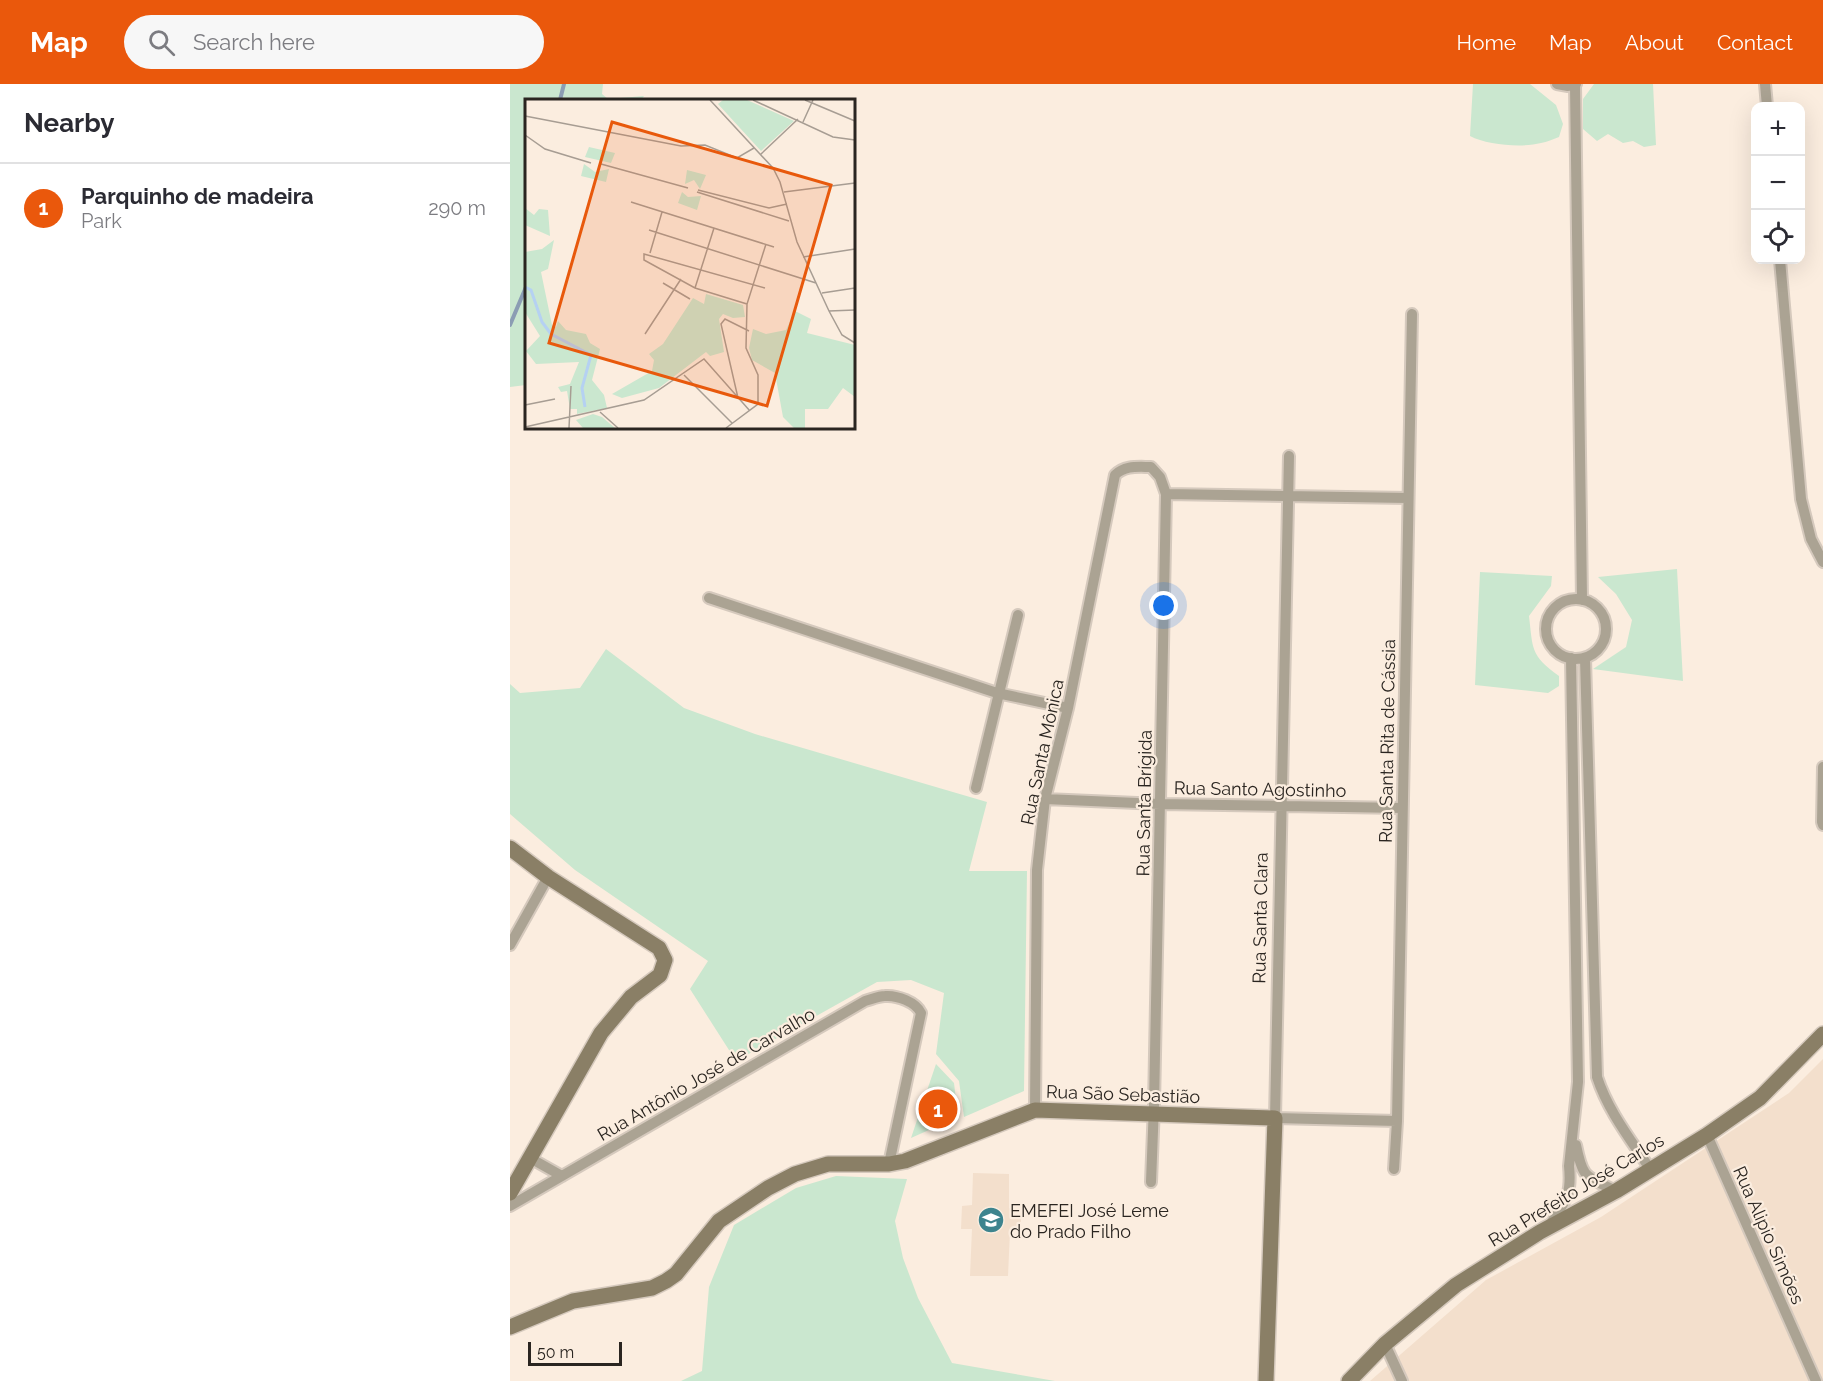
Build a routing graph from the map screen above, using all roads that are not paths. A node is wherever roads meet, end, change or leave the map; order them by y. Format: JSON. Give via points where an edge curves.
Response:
{"nodes":[{"id":1,"x":1557,"y":84,"type":"edge"},
{"id":2,"x":1576,"y":84,"type":"edge"},
{"id":3,"x":1765,"y":84,"type":"edge"},
{"id":4,"x":1767,"y":102,"type":"edge"},
{"id":5,"x":1780,"y":264,"type":"edge"},
{"id":6,"x":1412,"y":314,"type":"dead end"},
{"id":7,"x":1289,"y":456,"type":"dead end"},
{"id":8,"x":1115,"y":475,"type":"joint"},
{"id":9,"x":1166,"y":494,"type":"junction"},
{"id":10,"x":1288,"y":496,"type":"junction"},
{"id":11,"x":1408,"y":498,"type":"junction"},
{"id":12,"x":1823,"y":562,"type":"edge"},
{"id":13,"x":708,"y":598,"type":"dead end"},
{"id":14,"x":1582,"y":600,"type":"junction"},
{"id":15,"x":1018,"y":615,"type":"dead end"},
{"id":16,"x":1571,"y":658,"type":"junction"},
{"id":17,"x":1585,"y":658,"type":"junction"},
{"id":18,"x":998,"y":694,"type":"junction"},
{"id":19,"x":1068,"y":708,"type":"junction"},
{"id":20,"x":1823,"y":767,"type":"edge"},
{"id":21,"x":976,"y":788,"type":"dead end"},
{"id":22,"x":1045,"y":799,"type":"junction"},
{"id":23,"x":1160,"y":804,"type":"junction"},
{"id":24,"x":1282,"y":806,"type":"junction"},
{"id":25,"x":1402,"y":808,"type":"junction"},
{"id":26,"x":1823,"y":825,"type":"edge"},
{"id":27,"x":510,"y":848,"type":"edge"},
{"id":28,"x":548,"y":877,"type":"junction"},
{"id":29,"x":510,"y":945,"type":"edge"},
{"id":30,"x":1823,"y":1034,"type":"edge"},
{"id":31,"x":1035,"y":1110,"type":"junction"},
{"id":32,"x":1154,"y":1114,"type":"junction"},
{"id":33,"x":1275,"y":1118,"type":"junction"},
{"id":34,"x":1397,"y":1121,"type":"junction"},
{"id":35,"x":1707,"y":1135,"type":"junction"},
{"id":36,"x":1574,"y":1136,"type":"junction"},
{"id":37,"x":530,"y":1158,"type":"junction"},
{"id":38,"x":889,"y":1164,"type":"junction"},
{"id":39,"x":1394,"y":1169,"type":"dead end"},
{"id":40,"x":1650,"y":1169,"type":"junction"},
{"id":41,"x":562,"y":1176,"type":"junction"},
{"id":42,"x":1151,"y":1182,"type":"dead end"},
{"id":43,"x":1616,"y":1191,"type":"junction"},
{"id":44,"x":510,"y":1193,"type":"edge"},
{"id":45,"x":510,"y":1206,"type":"edge"},
{"id":46,"x":1549,"y":1227,"type":"junction"},
{"id":47,"x":511,"y":1327,"type":"edge"},
{"id":48,"x":1385,"y":1344,"type":"junction"},
{"id":49,"x":1266,"y":1381,"type":"edge"},
{"id":50,"x":1349,"y":1381,"type":"edge"},
{"id":51,"x":1402,"y":1381,"type":"edge"},
{"id":52,"x":1816,"y":1381,"type":"edge"}],
"edges":[{"from":1,"to":2,"type":"street"},
{"from":2,"to":14,"type":"street"},
{"from":3,"to":4,"type":"street"},
{"from":5,"to":12,"type":"street","via":[[1802,499],[1811,538]]},
{"from":6,"to":11,"type":"street","name":"Rua Santa Rita de Cássia"},
{"from":7,"to":10,"type":"street","name":"Rua Santa Clara"},
{"from":8,"to":9,"type":"street","name":"Rua Santa Brígida","via":[[1126,468],[1151,467],[1160,477]]},
{"from":8,"to":19,"type":"street","name":"Rua Santa Mônica"},
{"from":9,"to":10,"type":"street"},
{"from":9,"to":23,"type":"street","name":"Rua Santa Brígida"},
{"from":10,"to":11,"type":"street"},
{"from":10,"to":24,"type":"street","name":"Rua Santa Clara"},
{"from":11,"to":25,"type":"street","name":"Rua Santa Rita de Cássia"},
{"from":13,"to":18,"type":"street"},
{"from":14,"to":16,"type":"street","via":[[1559,605],[1552,612],[1546,631],[1554,649]]},
{"from":14,"to":17,"type":"street","via":[[1598,609],[1606,627],[1601,646]]},
{"from":15,"to":18,"type":"street"},
{"from":16,"to":17,"type":"street"},
{"from":16,"to":36,"type":"street","via":[[1578,1082]]},
{"from":17,"to":40,"type":"street","via":[[1597,1077],[1611,1110]]},
{"from":18,"to":19,"type":"street"},
{"from":18,"to":21,"type":"street"},
{"from":19,"to":22,"type":"street","name":"Rua Santa Mônica"},
{"from":20,"to":26,"type":"street"},
{"from":22,"to":23,"type":"street","name":"Rua Santo Agostinho"},
{"from":22,"to":31,"type":"street","name":"Rua Santa Mônica","via":[[1037,870]]},
{"from":23,"to":24,"type":"street","name":"Rua Santo Agostinho"},
{"from":23,"to":32,"type":"street","name":"Rua Santa Brígida"},
{"from":24,"to":25,"type":"street","name":"Rua Santo Agostinho"},
{"from":24,"to":33,"type":"street","name":"Rua Santa Clara"},
{"from":25,"to":34,"type":"street","name":"Rua Santa Rita de Cássia"},
{"from":27,"to":28,"type":"street"},
{"from":28,"to":29,"type":"street"},
{"from":28,"to":37,"type":"street","via":[[659,948],[665,960],[660,975],[631,997],[601,1034]]},
{"from":30,"to":35,"type":"street","name":"Rua Prefeito José Carlos","via":[[1760,1098]]},
{"from":31,"to":32,"type":"street","name":"Rua São Sebastião"},
{"from":31,"to":38,"type":"street","name":"Rua São Sebastião"},
{"from":32,"to":33,"type":"street","name":"Rua São Sebastião"},
{"from":32,"to":42,"type":"street","name":"Rua Santa Brígida"},
{"from":33,"to":34,"type":"street","name":"Rua São Sebastião"},
{"from":33,"to":49,"type":"street","name":"Rua Santa Clara"},
{"from":34,"to":39,"type":"street","name":"Rua Santa Rita de Cássia"},
{"from":35,"to":40,"type":"street","name":"Rua Prefeito José Carlos"},
{"from":35,"to":52,"type":"street","name":"Rua Alipio Simões"},
{"from":36,"to":43,"type":"street","via":[[1580,1166],[1589,1178]]},
{"from":36,"to":46,"type":"street","via":[[1569,1195]]},
{"from":37,"to":41,"type":"street"},
{"from":37,"to":44,"type":"street"},
{"from":38,"to":41,"type":"street","name":"Rua Antônio José de Carvalho","via":[[921,1012],[907,1000],[887,995],[866,1001]]},
{"from":38,"to":47,"type":"street","name":"Rua São Sebastião","via":[[828,1164],[795,1174],[719,1221],[666,1281],[652,1288],[573,1301]]},
{"from":40,"to":43,"type":"street","name":"Rua Prefeito José Carlos"},
{"from":41,"to":45,"type":"street","name":"Rua Antônio José de Carvalho"},
{"from":43,"to":46,"type":"street","name":"Rua Prefeito José Carlos"},
{"from":46,"to":48,"type":"street","name":"Rua Prefeito José Carlos","via":[[1456,1285]]},
{"from":48,"to":50,"type":"street","name":"Rua Prefeito José Carlos"},
{"from":48,"to":51,"type":"street"}]}
